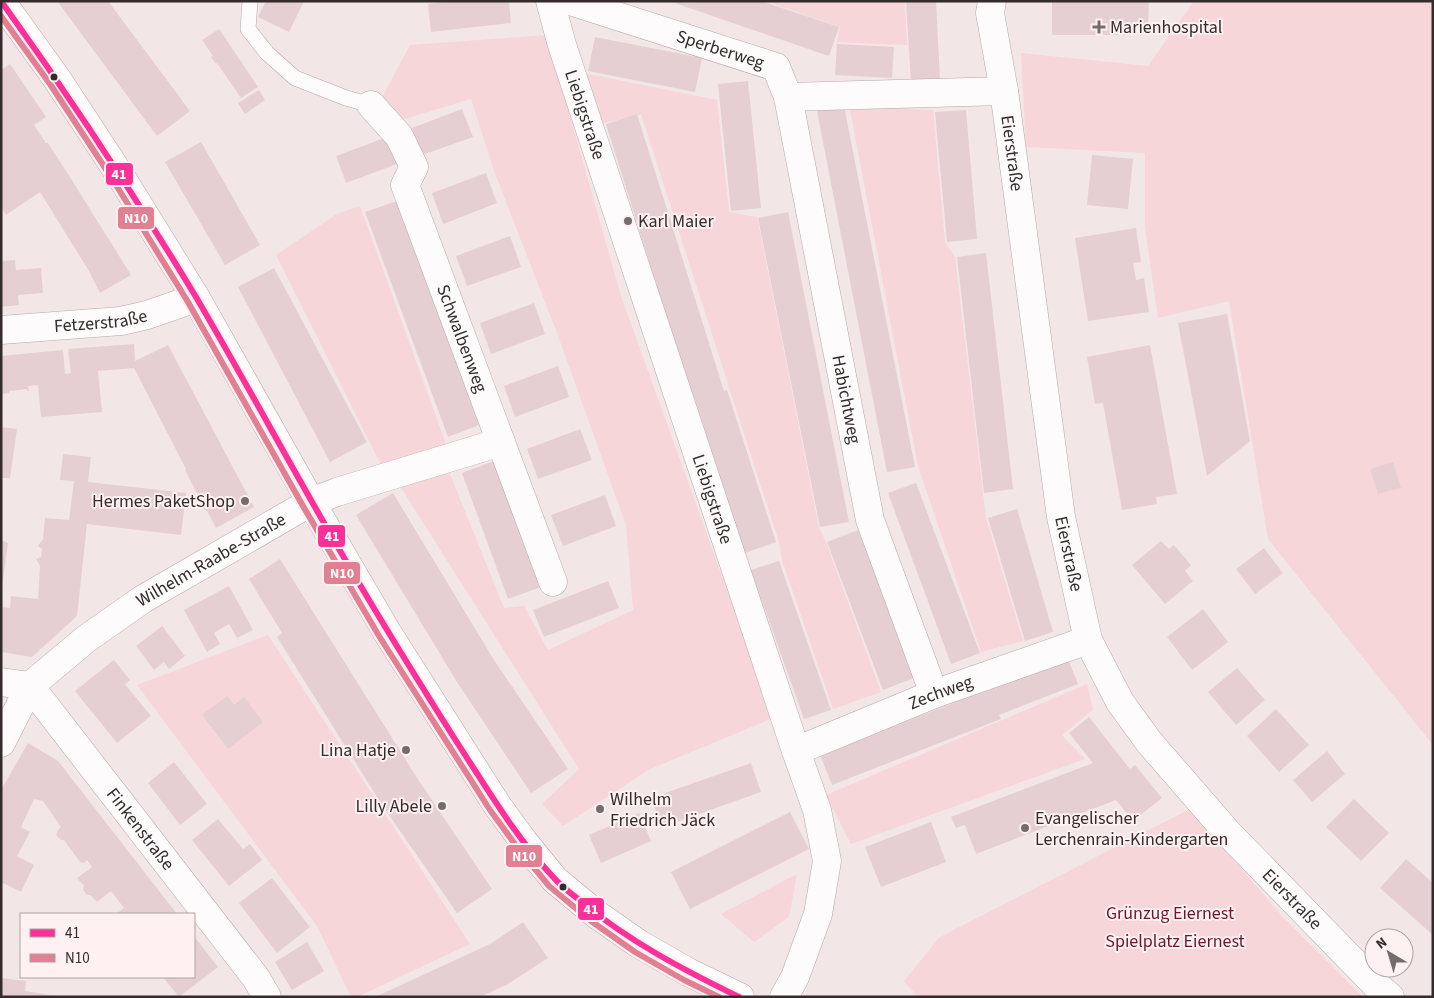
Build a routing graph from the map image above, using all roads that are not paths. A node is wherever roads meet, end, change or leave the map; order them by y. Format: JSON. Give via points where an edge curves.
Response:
{"nodes":[{"id":1,"x":250,"y":1,"type":"edge"},
{"id":2,"x":550,"y":1,"type":"edge"},
{"id":3,"x":570,"y":1,"type":"edge"},
{"id":4,"x":992,"y":1,"type":"edge"},
{"id":5,"x":1,"y":2,"type":"edge"},
{"id":6,"x":1004,"y":92,"type":"junction"},
{"id":7,"x":788,"y":97,"type":"junction"},
{"id":8,"x":371,"y":105,"type":"joint"},
{"id":9,"x":196,"y":298,"type":"junction"},
{"id":10,"x":1,"y":330,"type":"edge"},
{"id":11,"x":501,"y":442,"type":"junction"},
{"id":12,"x":311,"y":502,"type":"junction"},
{"id":13,"x":553,"y":582,"type":"dead end"},
{"id":14,"x":1088,"y":640,"type":"junction"},
{"id":15,"x":1,"y":682,"type":"edge"},
{"id":16,"x":30,"y":686,"type":"junction"},
{"id":17,"x":934,"y":694,"type":"junction"},
{"id":18,"x":1,"y":743,"type":"edge"},
{"id":19,"x":796,"y":752,"type":"junction"},
{"id":20,"x":1378,"y":993,"type":"edge"},
{"id":21,"x":267,"y":997,"type":"edge"},
{"id":22,"x":740,"y":997,"type":"edge"},
{"id":23,"x":784,"y":997,"type":"edge"}],
"edges":[{"from":1,"to":8,"type":"lane","via":[[248,29],[267,53],[295,78]]},
{"from":2,"to":19,"type":"street","name":"Liebigstraße"},
{"from":3,"to":7,"type":"street","name":"Sperberweg","via":[[776,67]]},
{"from":4,"to":6,"type":"street","name":"Eierstraße","via":[[990,13]]},
{"from":5,"to":9,"type":"street","via":[[88,126]]},
{"from":6,"to":7,"type":"street"},
{"from":6,"to":14,"type":"street","name":"Eierstraße","via":[[1061,517]]},
{"from":7,"to":17,"type":"street","name":"Habichtweg","via":[[870,520]]},
{"from":8,"to":11,"type":"street","name":"Schwalbenweg","via":[[399,136],[414,167],[405,185]]},
{"from":9,"to":10,"type":"street","name":"Fetzerstraße","via":[[147,315],[121,320]]},
{"from":9,"to":12,"type":"street"},
{"from":11,"to":12,"type":"street","name":"Wilhelm-Raabe-Straße"},
{"from":11,"to":13,"type":"street","name":"Schwalbenweg"},
{"from":12,"to":16,"type":"street","name":"Wilhelm-Raabe-Straße","via":[[143,599],[86,639]]},
{"from":12,"to":22,"type":"street","via":[[387,632],[497,805],[556,880],[639,944]]},
{"from":14,"to":17,"type":"street","name":"Zechweg"},
{"from":14,"to":20,"type":"street","name":"Eierstraße","via":[[1120,702],[1149,742],[1228,833]]},
{"from":15,"to":16,"type":"street"},
{"from":16,"to":18,"type":"street","name":"Wilhelm-Raabe-Straße"},
{"from":16,"to":21,"type":"street","name":"Finkenstraße","via":[[256,978]]},
{"from":17,"to":19,"type":"street","name":"Zechweg"},
{"from":19,"to":23,"type":"street","name":"Liebigstraße","via":[[817,810],[826,861],[818,914],[795,977]]}]}
